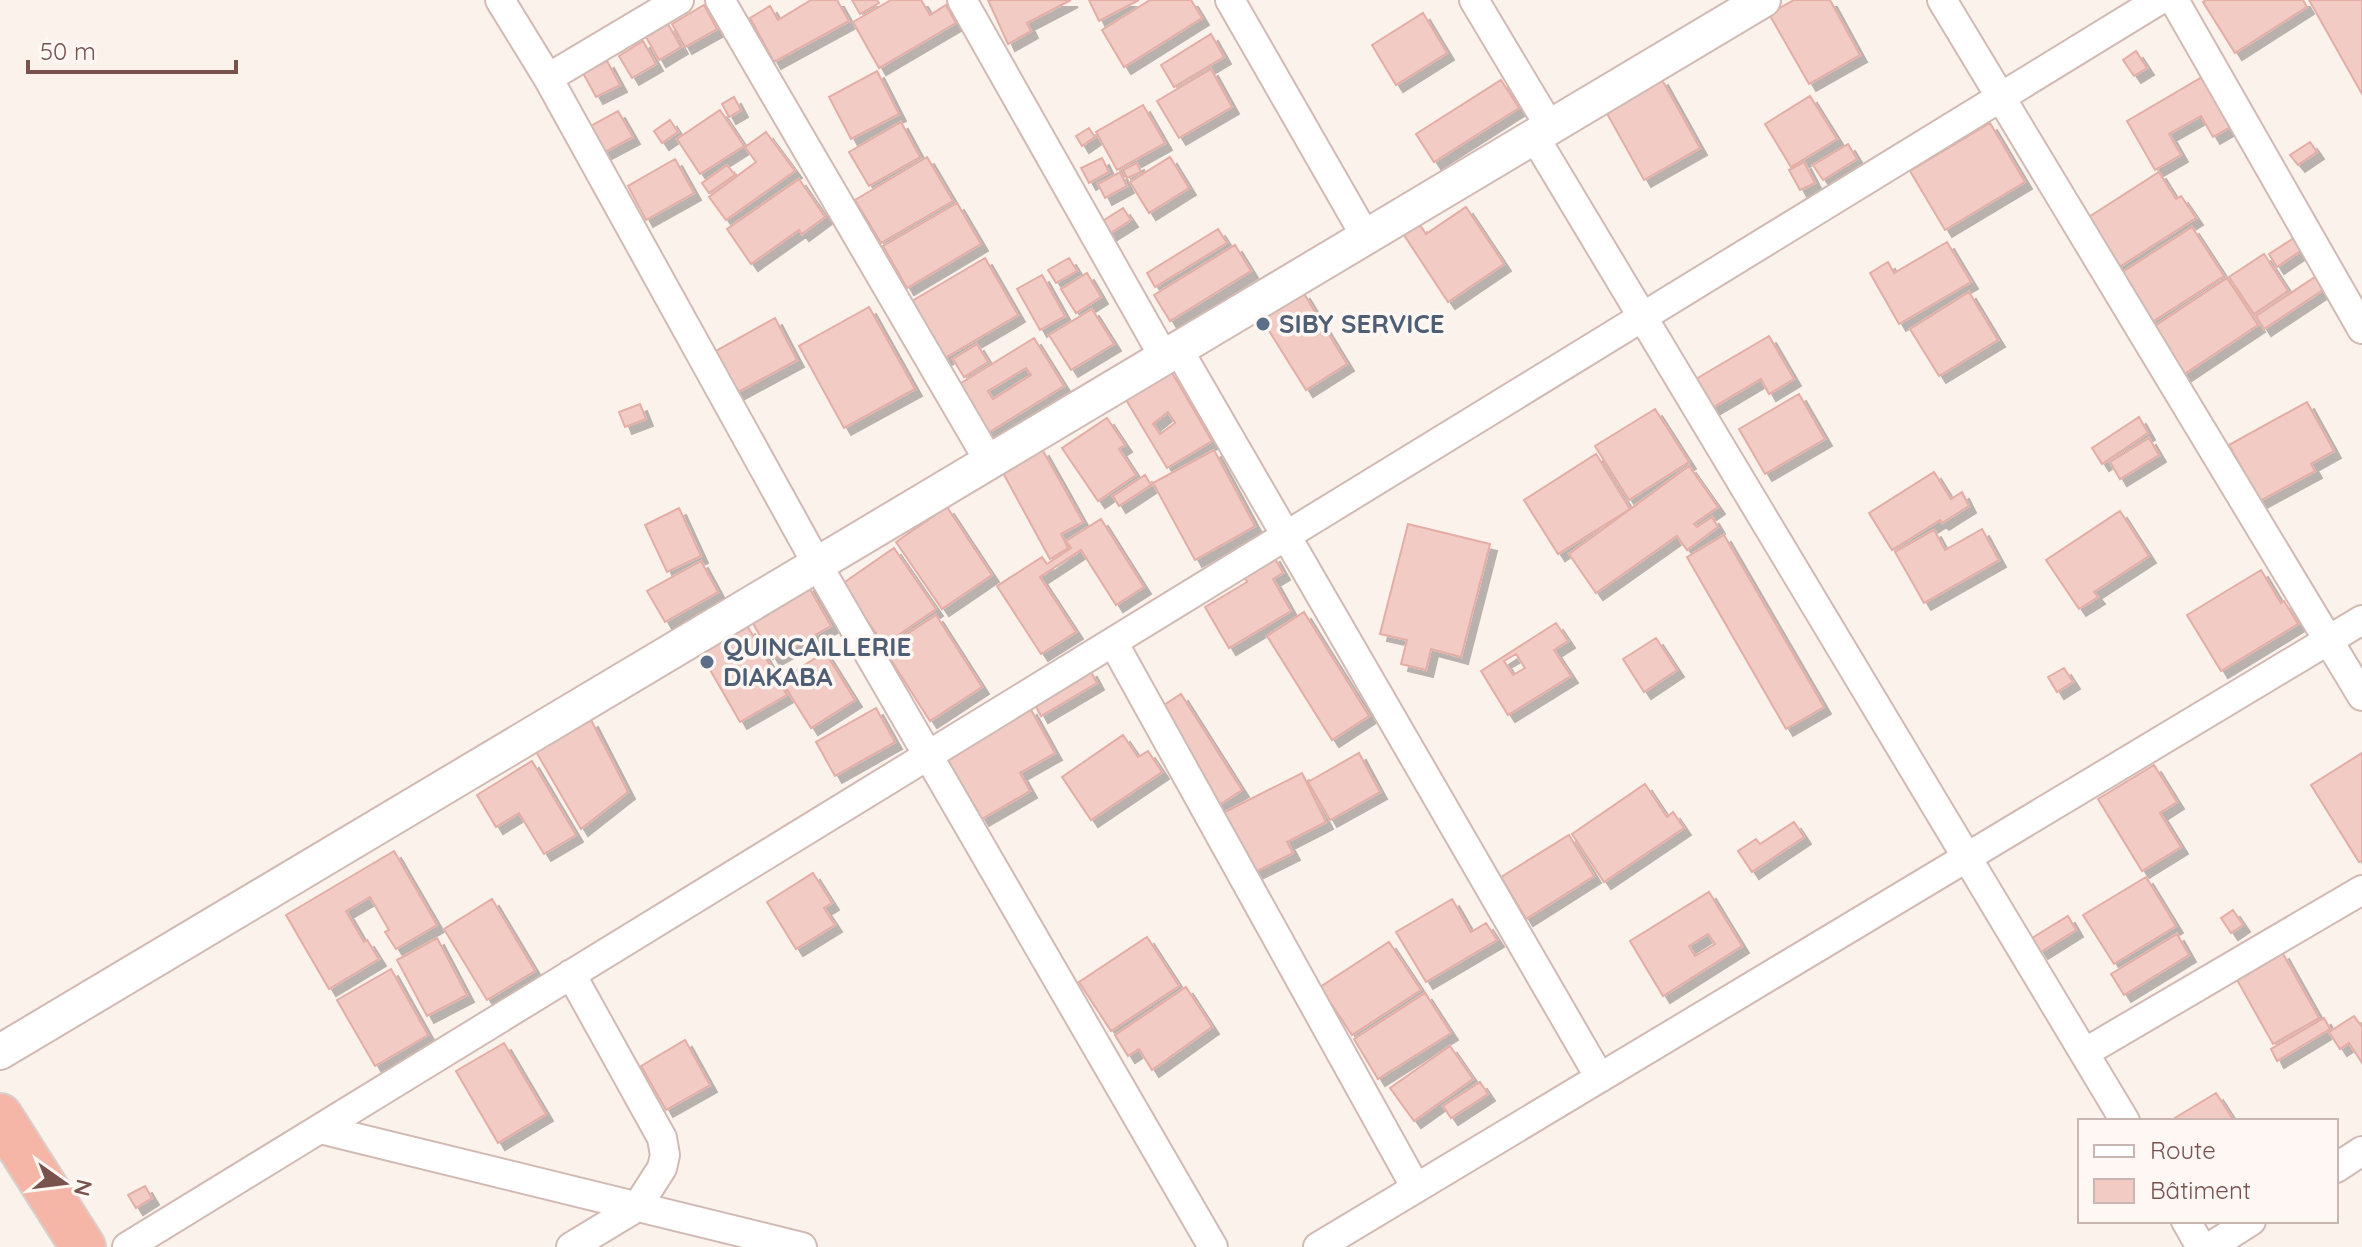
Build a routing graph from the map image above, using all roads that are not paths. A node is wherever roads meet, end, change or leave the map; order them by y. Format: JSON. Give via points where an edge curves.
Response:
{"nodes":[{"id":1,"x":500,"y":0,"type":"edge"},
{"id":2,"x":679,"y":0,"type":"edge"},
{"id":3,"x":720,"y":0,"type":"edge"},
{"id":4,"x":962,"y":0,"type":"edge"},
{"id":5,"x":1230,"y":0,"type":"edge"},
{"id":6,"x":1474,"y":0,"type":"edge"},
{"id":7,"x":1763,"y":0,"type":"edge"},
{"id":8,"x":1942,"y":0,"type":"edge"},
{"id":9,"x":2159,"y":0,"type":"edge"},
{"id":10,"x":2174,"y":0,"type":"edge"},
{"id":11,"x":548,"y":78,"type":"junction"},
{"id":12,"x":2001,"y":97,"type":"junction"},
{"id":13,"x":1542,"y":132,"type":"junction"},
{"id":14,"x":1366,"y":237,"type":"junction"},
{"id":15,"x":1642,"y":317,"type":"junction"},
{"id":16,"x":2362,"y":329,"type":"edge"},
{"id":17,"x":1171,"y":353,"type":"junction"},
{"id":18,"x":989,"y":461,"type":"junction"},
{"id":19,"x":1286,"y":536,"type":"junction"},
{"id":20,"x":817,"y":564,"type":"junction"},
{"id":21,"x":2362,"y":620,"type":"edge"},
{"id":22,"x":2328,"y":640,"type":"junction"},
{"id":23,"x":1113,"y":642,"type":"junction"},
{"id":24,"x":2362,"y":696,"type":"edge"},
{"id":25,"x":928,"y":755,"type":"junction"},
{"id":26,"x":1967,"y":858,"type":"junction"},
{"id":27,"x":2362,"y":890,"type":"edge"},
{"id":28,"x":571,"y":974,"type":"junction"},
{"id":29,"x":0,"y":1052,"type":"edge"},
{"id":30,"x":2084,"y":1053,"type":"junction"},
{"id":31,"x":1600,"y":1078,"type":"junction"},
{"id":32,"x":0,"y":1116,"type":"edge"},
{"id":33,"x":2124,"y":1119,"type":"edge"},
{"id":34,"x":320,"y":1129,"type":"junction"},
{"id":35,"x":2362,"y":1151,"type":"edge"},
{"id":36,"x":2338,"y":1167,"type":"edge"},
{"id":37,"x":1416,"y":1188,"type":"junction"},
{"id":38,"x":637,"y":1207,"type":"junction"},
{"id":39,"x":2187,"y":1223,"type":"edge"},
{"id":40,"x":2248,"y":1223,"type":"edge"},
{"id":41,"x":83,"y":1247,"type":"edge"},
{"id":42,"x":127,"y":1247,"type":"edge"},
{"id":43,"x":571,"y":1247,"type":"edge"},
{"id":44,"x":802,"y":1247,"type":"edge"},
{"id":45,"x":1213,"y":1247,"type":"edge"},
{"id":46,"x":1318,"y":1247,"type":"edge"},
{"id":47,"x":2201,"y":1247,"type":"edge"},
{"id":48,"x":2210,"y":1247,"type":"edge"}],
"edges":[{"from":1,"to":11,"type":"street"},
{"from":2,"to":11,"type":"street"},
{"from":3,"to":18,"type":"street"},
{"from":4,"to":17,"type":"street"},
{"from":5,"to":14,"type":"street"},
{"from":6,"to":13,"type":"street"},
{"from":7,"to":13,"type":"street"},
{"from":8,"to":12,"type":"street"},
{"from":9,"to":12,"type":"street"},
{"from":10,"to":16,"type":"street"},
{"from":11,"to":20,"type":"street"},
{"from":12,"to":15,"type":"street"},
{"from":12,"to":22,"type":"street"},
{"from":13,"to":14,"type":"street"},
{"from":13,"to":15,"type":"street"},
{"from":14,"to":17,"type":"street"},
{"from":15,"to":19,"type":"street"},
{"from":15,"to":26,"type":"street"},
{"from":17,"to":18,"type":"street"},
{"from":17,"to":19,"type":"street"},
{"from":18,"to":20,"type":"street"},
{"from":19,"to":23,"type":"street"},
{"from":19,"to":31,"type":"street"},
{"from":20,"to":25,"type":"street"},
{"from":20,"to":29,"type":"street"},
{"from":21,"to":22,"type":"street"},
{"from":22,"to":24,"type":"street"},
{"from":22,"to":26,"type":"street"},
{"from":23,"to":25,"type":"street"},
{"from":23,"to":37,"type":"street"},
{"from":25,"to":28,"type":"street"},
{"from":25,"to":45,"type":"street"},
{"from":26,"to":30,"type":"street"},
{"from":26,"to":31,"type":"street"},
{"from":27,"to":30,"type":"street"},
{"from":28,"to":34,"type":"street"},
{"from":28,"to":38,"type":"street","via":[[662,1138],[662,1168]]},
{"from":30,"to":33,"type":"street"},
{"from":31,"to":37,"type":"street"},
{"from":32,"to":41,"type":"highway"},
{"from":34,"to":38,"type":"street"},
{"from":34,"to":42,"type":"street"},
{"from":35,"to":36,"type":"street"},
{"from":37,"to":46,"type":"street"},
{"from":38,"to":43,"type":"street"},
{"from":38,"to":44,"type":"street"},
{"from":39,"to":47,"type":"street"},
{"from":40,"to":48,"type":"street"}]}
